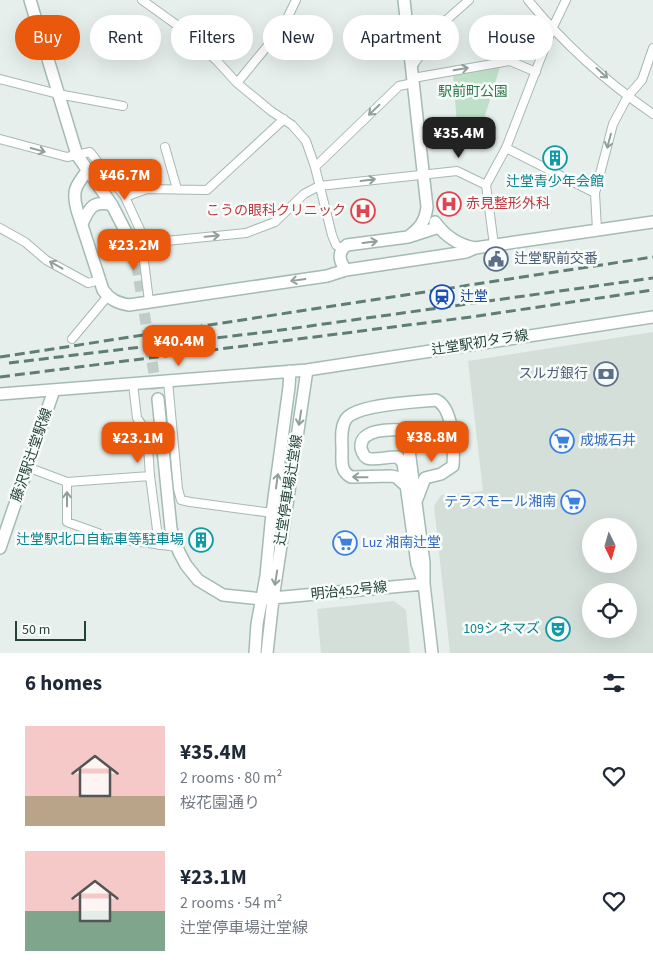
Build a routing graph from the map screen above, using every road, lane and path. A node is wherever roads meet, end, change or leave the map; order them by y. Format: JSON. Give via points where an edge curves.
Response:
{"nodes":[{"id":1,"x":30,"y":0,"type":"edge"},
{"id":2,"x":142,"y":0,"type":"edge"},
{"id":3,"x":296,"y":0,"type":"edge"},
{"id":4,"x":404,"y":0,"type":"edge"},
{"id":5,"x":469,"y":0,"type":"edge"},
{"id":6,"x":528,"y":0,"type":"edge"},
{"id":7,"x":566,"y":0,"type":"edge"},
{"id":8,"x":540,"y":15,"type":"edge"},
{"id":9,"x":553,"y":27,"type":"edge"},
{"id":10,"x":553,"y":30,"type":"edge"},
{"id":11,"x":653,"y":48,"type":"edge"},
{"id":12,"x":540,"y":60,"type":"edge"},
{"id":13,"x":536,"y":72,"type":"junction"},
{"id":14,"x":412,"y":76,"type":"junction"},
{"id":15,"x":0,"y":79,"type":"edge"},
{"id":16,"x":237,"y":83,"type":"junction"},
{"id":17,"x":58,"y":94,"type":"junction"},
{"id":18,"x":628,"y":96,"type":"junction"},
{"id":19,"x":123,"y":106,"type":"dead end"},
{"id":20,"x":653,"y":114,"type":"edge"},
{"id":21,"x":284,"y":119,"type":"junction"},
{"id":22,"x":0,"y":139,"type":"edge"},
{"id":23,"x":166,"y":147,"type":"dead end"},
{"id":24,"x":506,"y":148,"type":"junction"},
{"id":25,"x":77,"y":155,"type":"junction"},
{"id":26,"x":316,"y":167,"type":"junction"},
{"id":27,"x":87,"y":171,"type":"junction"},
{"id":28,"x":423,"y":173,"type":"junction"},
{"id":29,"x":486,"y":185,"type":"junction"},
{"id":30,"x":319,"y":186,"type":"junction"},
{"id":31,"x":177,"y":188,"type":"junction"},
{"id":32,"x":595,"y":193,"type":"junction"},
{"id":33,"x":125,"y":197,"type":"junction"},
{"id":34,"x":112,"y":205,"type":"junction"},
{"id":35,"x":427,"y":206,"type":"junction"},
{"id":36,"x":653,"y":222,"type":"edge"},
{"id":37,"x":82,"y":224,"type":"junction"},
{"id":38,"x":0,"y":228,"type":"edge"},
{"id":39,"x":442,"y":230,"type":"junction"},
{"id":40,"x":597,"y":230,"type":"junction"},
{"id":41,"x":408,"y":237,"type":"junction"},
{"id":42,"x":146,"y":244,"type":"junction"},
{"id":43,"x":494,"y":245,"type":"junction"},
{"id":44,"x":134,"y":248,"type":"tunnel mouth"},
{"id":45,"x":474,"y":248,"type":"junction"},
{"id":46,"x":342,"y":249,"type":"junction"},
{"id":47,"x":447,"y":254,"type":"junction"},
{"id":48,"x":346,"y":270,"type":"junction"},
{"id":49,"x":100,"y":280,"type":"junction"},
{"id":50,"x":108,"y":297,"type":"junction"},
{"id":51,"x":149,"y":301,"type":"junction"},
{"id":52,"x":653,"y":317,"type":"edge"},
{"id":53,"x":72,"y":339,"type":"dead end"},
{"id":54,"x":307,"y":370,"type":"junction"},
{"id":55,"x":290,"y":371,"type":"junction"},
{"id":56,"x":168,"y":381,"type":"junction"},
{"id":57,"x":133,"y":384,"type":"junction"},
{"id":58,"x":54,"y":390,"type":"junction"},
{"id":59,"x":0,"y":394,"type":"edge"},
{"id":60,"x":158,"y":399,"type":"tunnel mouth"},
{"id":61,"x":27,"y":467,"type":"junction"},
{"id":62,"x":150,"y":476,"type":"junction"},
{"id":63,"x":67,"y":482,"type":"junction"},
{"id":64,"x":405,"y":485,"type":"junction"},
{"id":65,"x":417,"y":500,"type":"junction"},
{"id":66,"x":272,"y":513,"type":"junction"},
{"id":67,"x":159,"y":545,"type":"junction"},
{"id":68,"x":177,"y":547,"type":"junction"},
{"id":69,"x":0,"y":548,"type":"edge"},
{"id":70,"x":424,"y":584,"type":"junction"},
{"id":71,"x":267,"y":599,"type":"junction"},
{"id":72,"x":255,"y":653,"type":"edge"},
{"id":73,"x":267,"y":653,"type":"edge"},
{"id":74,"x":432,"y":653,"type":"edge"}],
"edges":[{"from":1,"to":17,"type":"street"},
{"from":2,"to":16,"type":"street","via":[[181,28]]},
{"from":3,"to":16,"type":"street","via":[[283,27]]},
{"from":4,"to":14,"type":"street"},
{"from":5,"to":14,"type":"street","via":[[444,22]]},
{"from":6,"to":8,"type":"street"},
{"from":7,"to":9,"type":"street"},
{"from":10,"to":18,"type":"street","one_way":true},
{"from":11,"to":18,"type":"street","via":[[642,80]]},
{"from":12,"to":13,"type":"street"},
{"from":14,"to":13,"type":"street","one_way":true,"via":[[510,61]]},
{"from":13,"to":24,"type":"street"},
{"from":14,"to":26,"type":"street","one_way":true},
{"from":14,"to":28,"type":"street"},
{"from":15,"to":17,"type":"street"},
{"from":16,"to":21,"type":"street"},
{"from":17,"to":19,"type":"street"},
{"from":17,"to":25,"type":"street"},
{"from":18,"to":20,"type":"street"},
{"from":18,"to":32,"type":"street","one_way":true,"via":[[613,124]]},
{"from":21,"to":26,"type":"street","via":[[306,141]]},
{"from":21,"to":31,"type":"street","via":[[207,190]]},
{"from":22,"to":25,"type":"street","one_way":true,"via":[[66,158]]},
{"from":23,"to":31,"type":"street"},
{"from":24,"to":29,"type":"street"},
{"from":24,"to":32,"type":"street"},
{"from":25,"to":27,"type":"street"},
{"from":25,"to":33,"type":"street","via":[[90,152]]},
{"from":26,"to":30,"type":"street"},
{"from":27,"to":34,"type":"street"},
{"from":27,"to":37,"type":"street","via":[[74,193]]},
{"from":28,"to":29,"type":"street","via":[[457,170]]},
{"from":30,"to":28,"type":"street","one_way":true},
{"from":28,"to":35,"type":"street"},
{"from":29,"to":43,"type":"street"},
{"from":42,"to":30,"type":"street","one_way":true,"via":[[246,233],[275,222],[304,194]]},
{"from":30,"to":46,"type":"street","via":[[332,235],[336,245]]},
{"from":31,"to":33,"type":"street","via":[[147,189]]},
{"from":32,"to":40,"type":"street"},
{"from":33,"to":42,"type":"street"},
{"from":34,"to":37,"type":"street","via":[[95,204],[88,210]]},
{"from":34,"to":44,"type":"street"},
{"from":35,"to":39,"type":"street"},
{"from":35,"to":41,"type":"street","via":[[422,226]]},
{"from":36,"to":40,"type":"street"},
{"from":37,"to":49,"type":"street"},
{"from":49,"to":38,"type":"street","one_way":true,"via":[[88,283],[46,260],[25,242]]},
{"from":39,"to":41,"type":"street"},
{"from":39,"to":45,"type":"street","via":[[463,246]]},
{"from":39,"to":47,"type":"street"},
{"from":40,"to":43,"type":"street"},
{"from":46,"to":41,"type":"street","one_way":true,"via":[[347,245]]},
{"from":42,"to":51,"type":"street","via":[[143,253]]},
{"from":43,"to":45,"type":"street"},
{"from":45,"to":47,"type":"street"},
{"from":46,"to":48,"type":"street","via":[[341,264]]},
{"from":47,"to":48,"type":"street"},
{"from":48,"to":51,"type":"street","one_way":true,"via":[[326,276]]},
{"from":49,"to":50,"type":"street"},
{"from":50,"to":51,"type":"street","via":[[129,305]]},
{"from":50,"to":53,"type":"street"},
{"from":52,"to":54,"type":"street","name":"辻堂駅初タラ線"},
{"from":54,"to":55,"type":"street","name":"藤沢駅辻堂駅線"},
{"from":54,"to":71,"type":"street","name":"辻堂停車場辻堂線","one_way":true},
{"from":55,"to":56,"type":"street","name":"藤沢駅辻堂駅線"},
{"from":66,"to":55,"type":"street","name":"辻堂停車場辻堂線","one_way":true},
{"from":56,"to":57,"type":"street","name":"藤沢駅辻堂駅線"},
{"from":56,"to":66,"type":"street","via":[[181,500]]},
{"from":57,"to":58,"type":"street","name":"藤沢駅辻堂駅線"},
{"from":57,"to":62,"type":"street","via":[[137,418],[147,432]]},
{"from":58,"to":59,"type":"street","name":"藤沢駅辻堂駅線"},
{"from":58,"to":61,"type":"street","name":"藤沢駅辻堂駅線"},
{"from":60,"to":68,"type":"street","via":[[171,529]]},
{"from":61,"to":63,"type":"street"},
{"from":61,"to":69,"type":"street","name":"藤沢駅辻堂駅線"},
{"from":62,"to":63,"type":"street"},
{"from":62,"to":67,"type":"street"},
{"from":67,"to":63,"type":"street","one_way":true,"via":[[112,538],[67,522]]},
{"from":64,"to":65,"type":"street","via":[[398,457],[372,459],[362,453],[362,439],[366,435],[394,429],[407,434]]},
{"from":64,"to":65,"type":"street","one_way":true,"via":[[391,476],[351,477],[346,474],[342,468],[343,425],[347,417],[371,407],[436,400],[441,402],[450,420],[453,466],[441,474],[425,478]]},
{"from":64,"to":70,"type":"street","via":[[417,564]]},
{"from":65,"to":70,"type":"street"},
{"from":66,"to":71,"type":"street","name":"辻堂停車場辻堂線"},
{"from":67,"to":68,"type":"street"},
{"from":68,"to":71,"type":"street","via":[[186,566],[198,580],[223,596]]},
{"from":70,"to":71,"type":"street","name":"明治452号線"},
{"from":70,"to":74,"type":"street"},
{"from":71,"to":72,"type":"street","via":[[256,624]]},
{"from":71,"to":73,"type":"street"}]}
